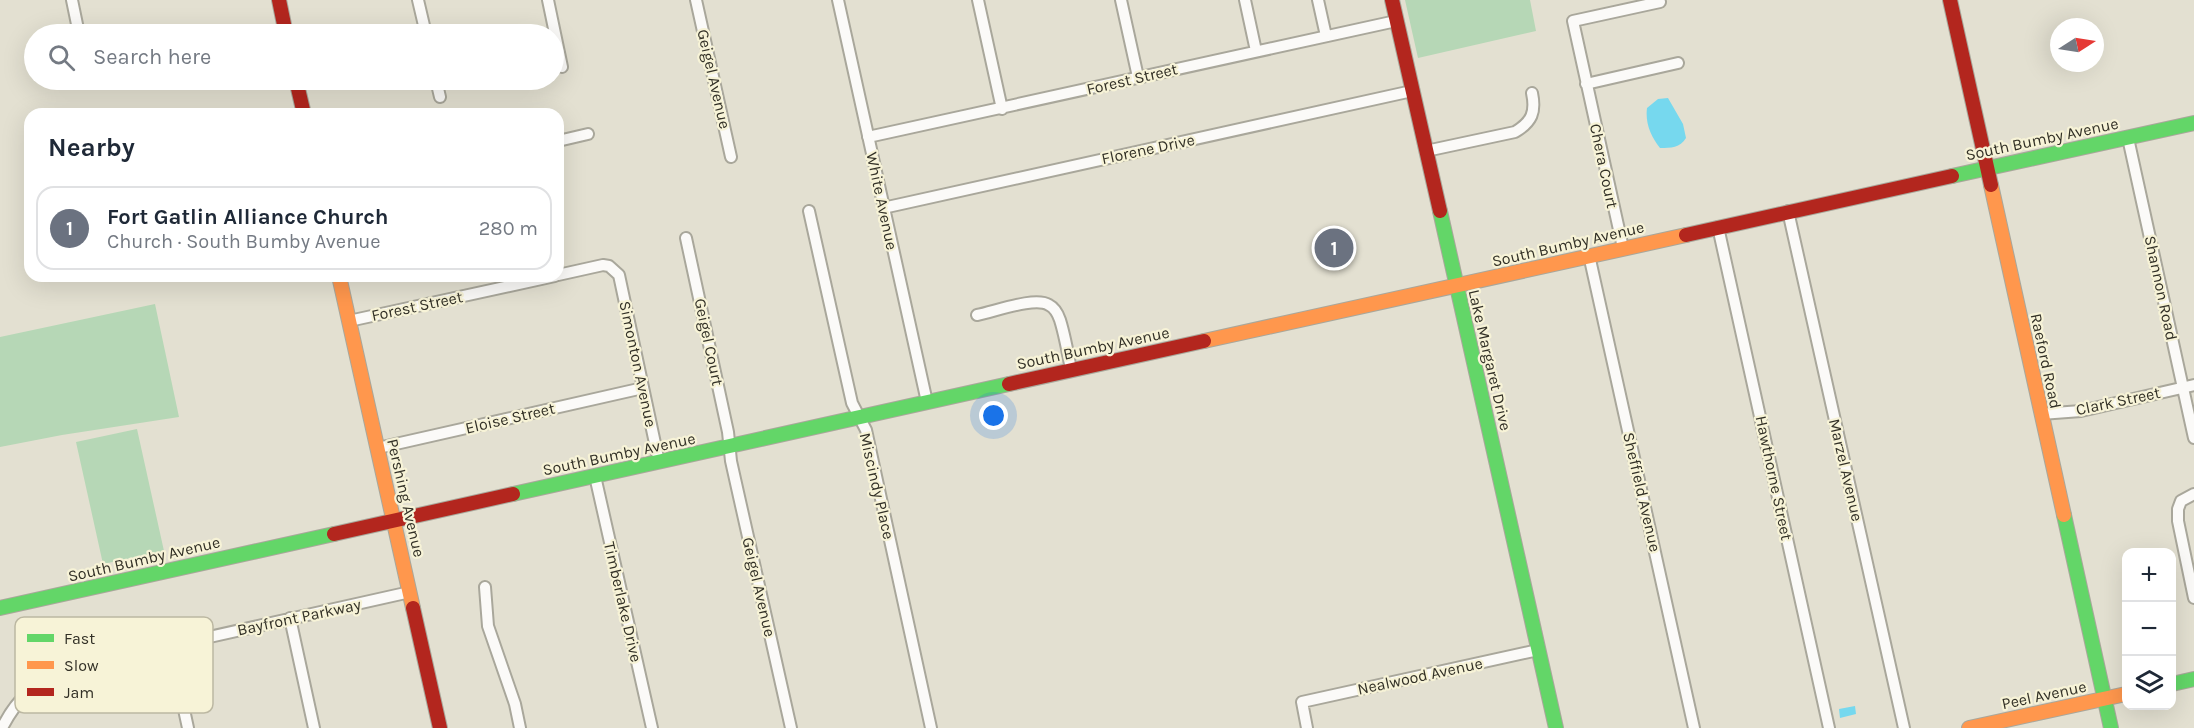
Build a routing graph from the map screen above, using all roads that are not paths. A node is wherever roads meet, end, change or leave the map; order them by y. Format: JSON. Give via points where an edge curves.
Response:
{"nodes":[{"id":1,"x":72,"y":0,"type":"edge"},
{"id":2,"x":279,"y":0,"type":"edge"},
{"id":3,"x":418,"y":0,"type":"edge"},
{"id":4,"x":548,"y":0,"type":"edge"},
{"id":5,"x":696,"y":0,"type":"edge"},
{"id":6,"x":838,"y":0,"type":"edge"},
{"id":7,"x":978,"y":0,"type":"edge"},
{"id":8,"x":1121,"y":0,"type":"edge"},
{"id":9,"x":1245,"y":0,"type":"edge"},
{"id":10,"x":1318,"y":0,"type":"edge"},
{"id":11,"x":1392,"y":0,"type":"edge"},
{"id":12,"x":1950,"y":0,"type":"edge"},
{"id":13,"x":1660,"y":2,"type":"dead end"},
{"id":14,"x":1396,"y":21,"type":"junction"},
{"id":15,"x":78,"y":24,"type":"edge"},
{"id":16,"x":284,"y":24,"type":"edge"},
{"id":17,"x":424,"y":24,"type":"edge"},
{"id":18,"x":553,"y":24,"type":"edge"},
{"id":19,"x":1326,"y":36,"type":"junction"},
{"id":20,"x":1256,"y":51,"type":"junction"},
{"id":21,"x":1678,"y":63,"type":"dead end"},
{"id":22,"x":1138,"y":77,"type":"junction"},
{"id":23,"x":1586,"y":84,"type":"junction"},
{"id":24,"x":298,"y":90,"type":"edge"},
{"id":25,"x":438,"y":90,"type":"edge"},
{"id":26,"x":1412,"y":91,"type":"junction"},
{"id":27,"x":1532,"y":93,"type":"dead end"},
{"id":28,"x":440,"y":97,"type":"dead end"},
{"id":29,"x":303,"y":108,"type":"edge"},
{"id":30,"x":1002,"y":109,"type":"junction"},
{"id":31,"x":2194,"y":123,"type":"edge"},
{"id":32,"x":588,"y":134,"type":"dead end"},
{"id":33,"x":868,"y":137,"type":"junction"},
{"id":34,"x":2128,"y":138,"type":"junction"},
{"id":35,"x":564,"y":140,"type":"edge"},
{"id":36,"x":1426,"y":151,"type":"junction"},
{"id":37,"x":731,"y":158,"type":"dead end"},
{"id":38,"x":1987,"y":168,"type":"junction"},
{"id":39,"x":884,"y":208,"type":"junction"},
{"id":40,"x":809,"y":211,"type":"dead end"},
{"id":41,"x":1788,"y":212,"type":"junction"},
{"id":42,"x":1718,"y":227,"type":"junction"},
{"id":43,"x":686,"y":238,"type":"dead end"},
{"id":44,"x":1623,"y":248,"type":"junction"},
{"id":45,"x":1589,"y":255,"type":"junction"},
{"id":46,"x":614,"y":269,"type":"joint"},
{"id":47,"x":564,"y":274,"type":"edge"},
{"id":48,"x":340,"y":282,"type":"edge"},
{"id":49,"x":528,"y":282,"type":"edge"},
{"id":50,"x":1456,"y":286,"type":"junction"},
{"id":51,"x":977,"y":315,"type":"dead end"},
{"id":52,"x":349,"y":321,"type":"junction"},
{"id":53,"x":1071,"y":370,"type":"junction"},
{"id":54,"x":2188,"y":386,"type":"edge"},
{"id":55,"x":643,"y":388,"type":"junction"},
{"id":56,"x":927,"y":402,"type":"junction"},
{"id":57,"x":2041,"y":414,"type":"junction"},
{"id":58,"x":859,"y":418,"type":"junction"},
{"id":59,"x":2194,"y":438,"type":"edge"},
{"id":60,"x":729,"y":446,"type":"junction"},
{"id":61,"x":378,"y":448,"type":"junction"},
{"id":62,"x":659,"y":462,"type":"junction"},
{"id":63,"x":595,"y":476,"type":"junction"},
{"id":64,"x":2194,"y":494,"type":"edge"},
{"id":65,"x":393,"y":520,"type":"junction"},
{"id":66,"x":485,"y":587,"type":"dead end"},
{"id":67,"x":410,"y":592,"type":"junction"},
{"id":68,"x":2194,"y":598,"type":"edge"},
{"id":69,"x":0,"y":608,"type":"edge"},
{"id":70,"x":290,"y":618,"type":"junction"},
{"id":71,"x":213,"y":635,"type":"edge"},
{"id":72,"x":1538,"y":650,"type":"junction"},
{"id":73,"x":2194,"y":679,"type":"edge"},
{"id":74,"x":2176,"y":683,"type":"edge"},
{"id":75,"x":2122,"y":695,"type":"edge"},
{"id":76,"x":2105,"y":698,"type":"junction"},
{"id":77,"x":15,"y":706,"type":"edge"},
{"id":78,"x":185,"y":713,"type":"edge"},
{"id":79,"x":2,"y":728,"type":"edge"},
{"id":80,"x":188,"y":728,"type":"edge"},
{"id":81,"x":314,"y":728,"type":"edge"},
{"id":82,"x":440,"y":728,"type":"edge"},
{"id":83,"x":520,"y":728,"type":"edge"},
{"id":84,"x":652,"y":728,"type":"edge"},
{"id":85,"x":791,"y":728,"type":"edge"},
{"id":86,"x":931,"y":728,"type":"edge"},
{"id":87,"x":1308,"y":728,"type":"edge"},
{"id":88,"x":1556,"y":728,"type":"edge"},
{"id":89,"x":1694,"y":728,"type":"edge"},
{"id":90,"x":1829,"y":728,"type":"edge"},
{"id":91,"x":1904,"y":728,"type":"edge"},
{"id":92,"x":1969,"y":728,"type":"edge"},
{"id":93,"x":2111,"y":728,"type":"edge"}],
"edges":[{"from":1,"to":15,"type":"street"},
{"from":2,"to":16,"type":"street"},
{"from":3,"to":17,"type":"street"},
{"from":4,"to":18,"type":"street"},
{"from":5,"to":37,"type":"street","name":"Geigel Avenue"},
{"from":6,"to":33,"type":"street","name":"White Avenue"},
{"from":7,"to":30,"type":"street"},
{"from":8,"to":22,"type":"street"},
{"from":9,"to":20,"type":"street"},
{"from":10,"to":19,"type":"street"},
{"from":11,"to":14,"type":"street","name":"Lake Margaret Drive"},
{"from":12,"to":38,"type":"street","name":"Raeford Road"},
{"from":13,"to":23,"type":"street","name":"Chera Court","via":[[1573,21]]},
{"from":14,"to":19,"type":"street","name":"Forest Street"},
{"from":14,"to":26,"type":"street","name":"Lake Margaret Drive"},
{"from":19,"to":20,"type":"street","name":"Forest Street"},
{"from":20,"to":22,"type":"street","name":"Forest Street"},
{"from":21,"to":23,"type":"street"},
{"from":22,"to":30,"type":"street","name":"Forest Street"},
{"from":23,"to":44,"type":"street","name":"Chera Court"},
{"from":24,"to":29,"type":"street"},
{"from":25,"to":28,"type":"street"},
{"from":26,"to":36,"type":"street","name":"Lake Margaret Drive"},
{"from":26,"to":39,"type":"street","name":"Florene Drive"},
{"from":27,"to":36,"type":"street","via":[[1532,116],[1515,132]]},
{"from":30,"to":33,"type":"street","name":"Forest Street"},
{"from":31,"to":34,"type":"street","name":"South Bumby Avenue"},
{"from":32,"to":35,"type":"street"},
{"from":33,"to":39,"type":"street","name":"White Avenue"},
{"from":34,"to":38,"type":"street","name":"South Bumby Avenue"},
{"from":34,"to":54,"type":"street","name":"Shannon Road"},
{"from":36,"to":50,"type":"street","name":"Lake Margaret Drive"},
{"from":38,"to":41,"type":"street","name":"South Bumby Avenue"},
{"from":38,"to":57,"type":"street","name":"Raeford Road"},
{"from":39,"to":56,"type":"street","name":"White Avenue"},
{"from":40,"to":58,"type":"street","name":"Miscindy Place","via":[[852,403]]},
{"from":41,"to":42,"type":"street","name":"South Bumby Avenue"},
{"from":41,"to":91,"type":"street","name":"Marzel Avenue"},
{"from":42,"to":44,"type":"street","name":"South Bumby Avenue"},
{"from":42,"to":90,"type":"street","name":"Hawthorne Street"},
{"from":43,"to":60,"type":"street","name":"Geigel Court"},
{"from":44,"to":45,"type":"street","name":"South Bumby Avenue"},
{"from":45,"to":50,"type":"street","name":"South Bumby Avenue"},
{"from":45,"to":89,"type":"street","name":"Sheffield Avenue"},
{"from":46,"to":47,"type":"street","name":"Forest Street","via":[[603,265]]},
{"from":46,"to":55,"type":"street","name":"Simonton Avenue","via":[[621,280]]},
{"from":48,"to":52,"type":"street","name":"Pershing Avenue"},
{"from":49,"to":52,"type":"street","name":"Forest Street"},
{"from":50,"to":53,"type":"street","name":"South Bumby Avenue"},
{"from":50,"to":72,"type":"street","name":"Lake Margaret Drive"},
{"from":51,"to":53,"type":"street","via":[[1030,303],[1049,304],[1060,319]]},
{"from":52,"to":61,"type":"street","name":"Pershing Avenue"},
{"from":53,"to":56,"type":"street","name":"South Bumby Avenue"},
{"from":54,"to":57,"type":"street","name":"Clark Street","via":[[2081,411]]},
{"from":54,"to":59,"type":"street","name":"Shannon Road"},
{"from":55,"to":61,"type":"street","name":"Eloise Street"},
{"from":55,"to":62,"type":"street","name":"Simonton Avenue"},
{"from":56,"to":58,"type":"street","name":"South Bumby Avenue"},
{"from":57,"to":76,"type":"street","name":"Raeford Road"},
{"from":58,"to":60,"type":"street","name":"South Bumby Avenue"},
{"from":58,"to":86,"type":"street","name":"Miscindy Place","via":[[866,430]]},
{"from":60,"to":62,"type":"street","name":"South Bumby Avenue"},
{"from":60,"to":85,"type":"street","name":"Geigel Avenue"},
{"from":61,"to":65,"type":"street","name":"Pershing Avenue"},
{"from":62,"to":63,"type":"street","name":"South Bumby Avenue"},
{"from":63,"to":65,"type":"street","name":"South Bumby Avenue"},
{"from":63,"to":84,"type":"street","name":"Timberlake Drive"},
{"from":64,"to":68,"type":"street","via":[[2181,501],[2178,509]]},
{"from":65,"to":67,"type":"street","name":"Pershing Avenue"},
{"from":65,"to":69,"type":"street","name":"South Bumby Avenue"},
{"from":66,"to":83,"type":"street","via":[[488,626]]},
{"from":67,"to":70,"type":"street","name":"Bayfront Parkway"},
{"from":67,"to":82,"type":"street","name":"Pershing Avenue"},
{"from":70,"to":71,"type":"street","name":"Bayfront Parkway"},
{"from":70,"to":81,"type":"street"},
{"from":72,"to":87,"type":"street","name":"Nealwood Avenue","via":[[1302,702]]},
{"from":72,"to":88,"type":"street","name":"Lake Margaret Drive"},
{"from":73,"to":74,"type":"street"},
{"from":75,"to":76,"type":"street","name":"Peel Avenue"},
{"from":76,"to":92,"type":"street","name":"Peel Avenue"},
{"from":76,"to":93,"type":"street","name":"Raeford Road"},
{"from":77,"to":79,"type":"street","name":"Bayfront Parkway"},
{"from":78,"to":80,"type":"street"}]}
